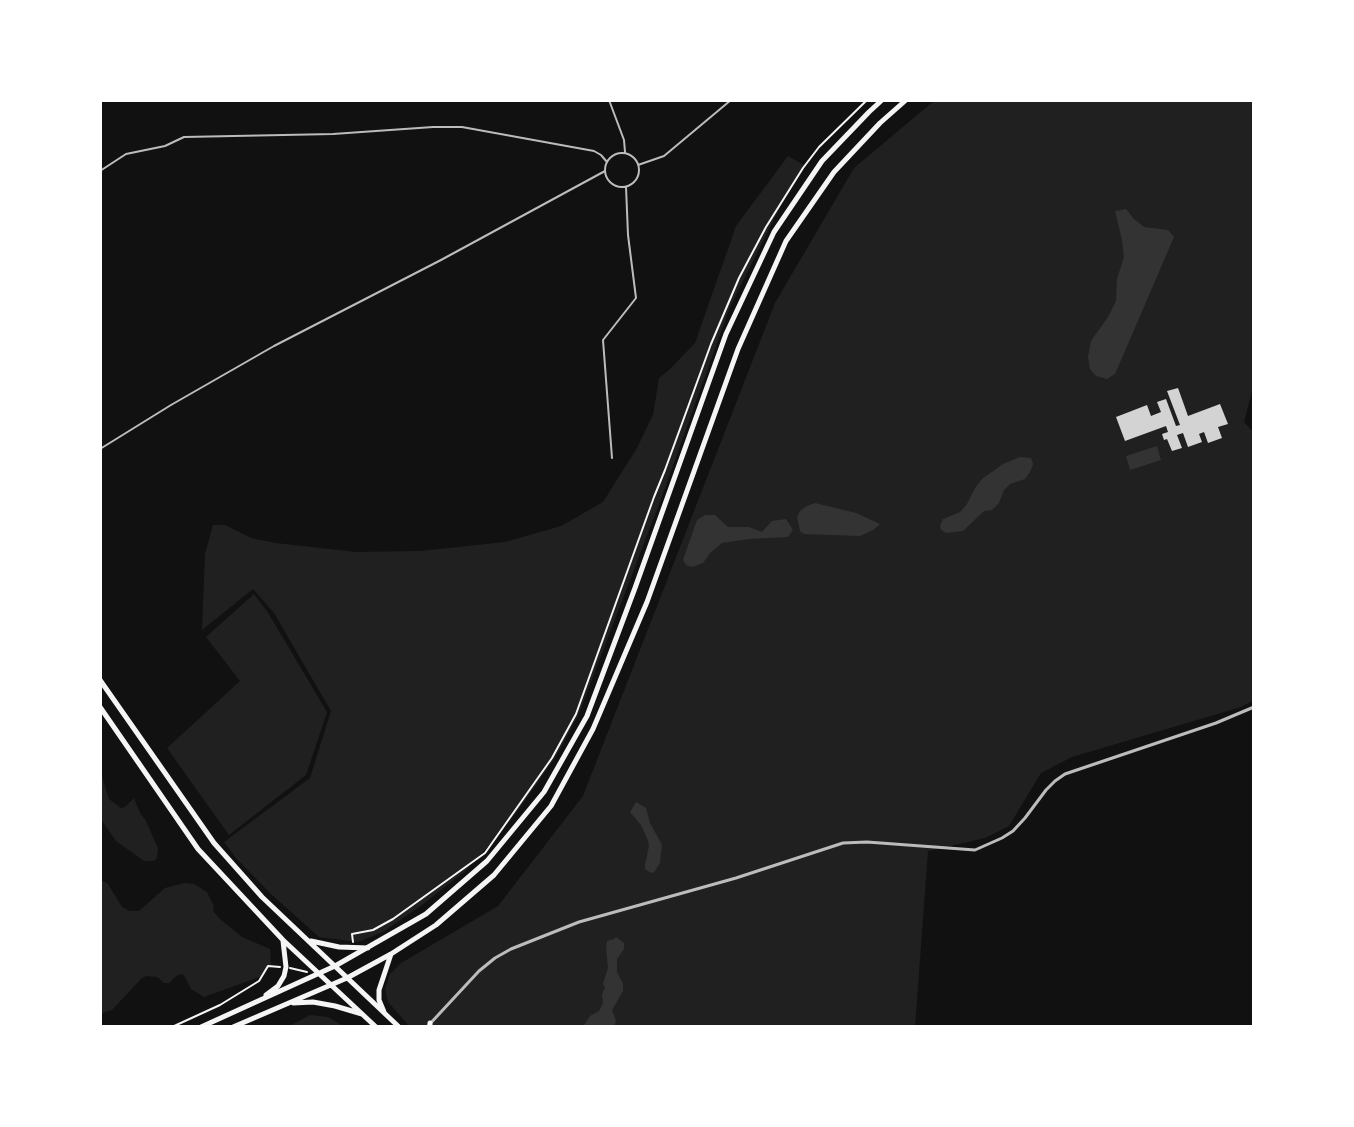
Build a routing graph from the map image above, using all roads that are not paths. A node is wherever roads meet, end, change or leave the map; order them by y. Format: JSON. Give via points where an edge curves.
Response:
{"nodes":[{"id":1,"x":609,"y":100,"type":"edge"},
{"id":2,"x":731,"y":100,"type":"edge"},
{"id":3,"x":882,"y":100,"type":"edge"},
{"id":4,"x":906,"y":100,"type":"edge"},
{"id":5,"x":625,"y":153,"type":"junction"},
{"id":6,"x":607,"y":162,"type":"junction"},
{"id":7,"x":638,"y":165,"type":"junction"},
{"id":8,"x":100,"y":171,"type":"edge"},
{"id":9,"x":605,"y":171,"type":"junction"},
{"id":10,"x":626,"y":187,"type":"junction"},
{"id":11,"x":100,"y":449,"type":"edge"},
{"id":12,"x":612,"y":458,"type":"dead end"},
{"id":13,"x":100,"y":680,"type":"edge"},
{"id":14,"x":100,"y":707,"type":"edge"},
{"id":15,"x":1254,"y":707,"type":"edge"},
{"id":16,"x":283,"y":940,"type":"junction"},
{"id":17,"x":306,"y":940,"type":"junction"},
{"id":18,"x":369,"y":948,"type":"junction"},
{"id":19,"x":391,"y":954,"type":"junction"},
{"id":20,"x":335,"y":966,"type":"junction"},
{"id":21,"x":319,"y":974,"type":"junction"},
{"id":22,"x":347,"y":978,"type":"junction"},
{"id":23,"x":331,"y":985,"type":"junction"},
{"id":24,"x":257,"y":1002,"type":"junction"},
{"id":25,"x":288,"y":1003,"type":"junction"},
{"id":26,"x":384,"y":1013,"type":"junction"},
{"id":27,"x":363,"y":1015,"type":"junction"},
{"id":28,"x":429,"y":1026,"type":"edge"},
{"id":29,"x":201,"y":1027,"type":"edge"},
{"id":30,"x":233,"y":1027,"type":"edge"},
{"id":31,"x":376,"y":1027,"type":"edge"},
{"id":32,"x":399,"y":1027,"type":"edge"}],
"edges":[{"from":1,"to":5,"type":"lane"},
{"from":2,"to":7,"type":"lane","via":[[664,156]]},
{"from":3,"to":18,"type":"main road","via":[[822,161],[774,232],[726,334],[587,716],[544,792],[487,861],[426,914]]},
{"from":4,"to":19,"type":"main road","via":[[834,172],[786,241],[738,349],[635,631],[593,729],[551,806],[494,875],[436,925]]},
{"from":5,"to":6,"type":"lane"},
{"from":5,"to":7,"type":"lane"},
{"from":6,"to":8,"type":"lane","via":[[594,151],[462,127],[433,127],[184,137],[126,154]]},
{"from":6,"to":9,"type":"lane"},
{"from":7,"to":10,"type":"lane","via":[[638,176]]},
{"from":9,"to":10,"type":"lane","via":[[611,184]]},
{"from":9,"to":11,"type":"lane","via":[[280,342]]},
{"from":10,"to":12,"type":"lane","via":[[636,298],[603,340]]},
{"from":13,"to":17,"type":"main road","via":[[214,843]]},
{"from":14,"to":16,"type":"main road","via":[[198,849]]},
{"from":15,"to":28,"type":"street","via":[[1065,774],[1018,826],[975,850],[843,843],[579,922],[495,958]]},
{"from":16,"to":21,"type":"main road"},
{"from":16,"to":24,"type":"main road","via":[[286,967],[278,986]]},
{"from":17,"to":18,"type":"main road"},
{"from":17,"to":20,"type":"main road"},
{"from":18,"to":20,"type":"main road"},
{"from":19,"to":22,"type":"main road"},
{"from":19,"to":26,"type":"main road","via":[[379,990]]},
{"from":20,"to":21,"type":"main road"},
{"from":20,"to":22,"type":"main road"},
{"from":21,"to":23,"type":"main road"},
{"from":21,"to":24,"type":"main road"},
{"from":22,"to":23,"type":"main road"},
{"from":22,"to":26,"type":"main road"},
{"from":23,"to":25,"type":"main road"},
{"from":23,"to":27,"type":"main road"},
{"from":24,"to":29,"type":"main road"},
{"from":25,"to":27,"type":"main road","via":[[313,1002]]},
{"from":25,"to":30,"type":"main road"},
{"from":26,"to":32,"type":"main road"},
{"from":27,"to":31,"type":"main road"}]}
